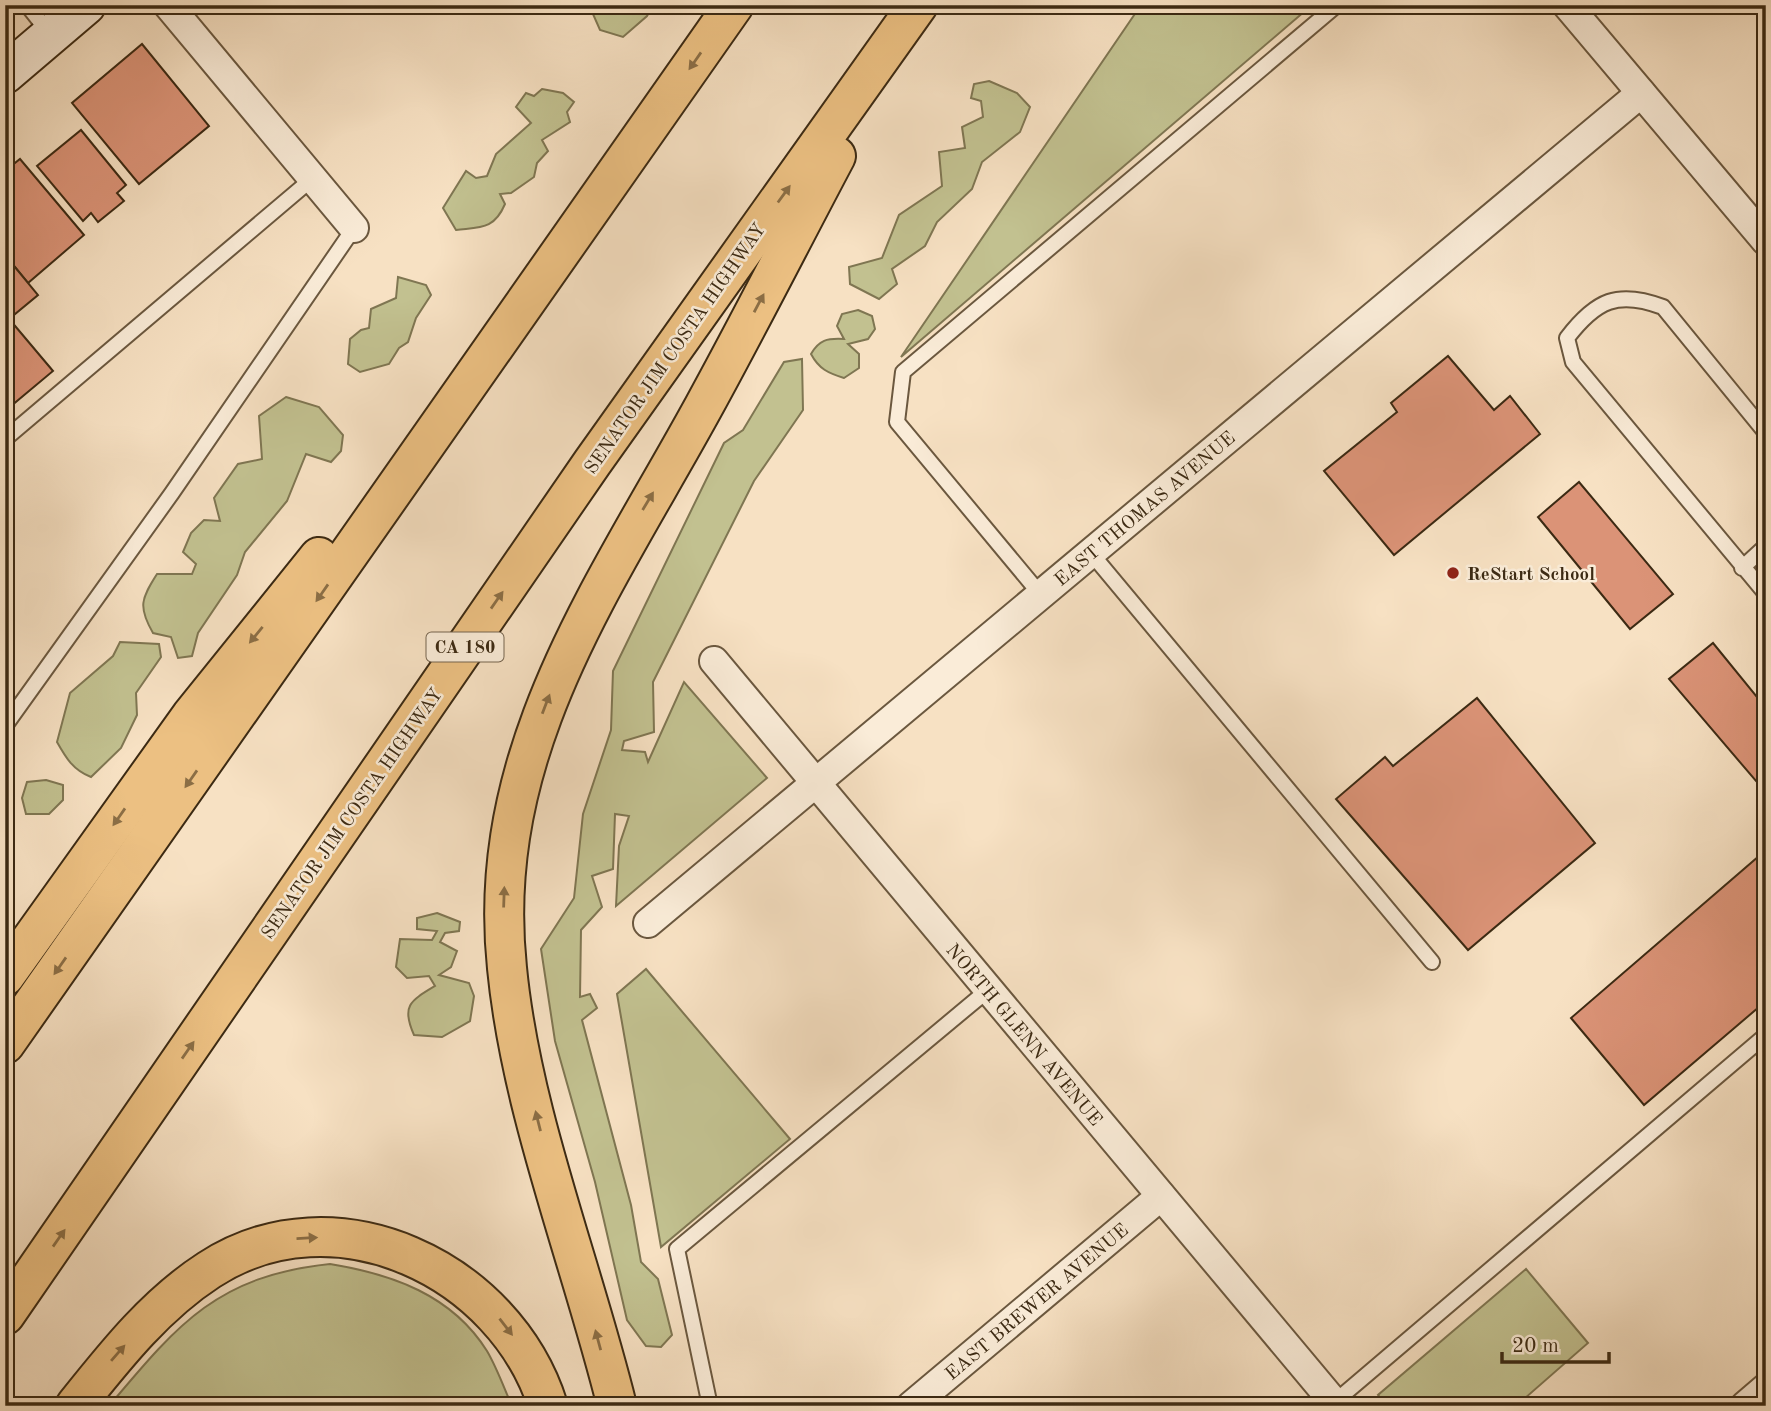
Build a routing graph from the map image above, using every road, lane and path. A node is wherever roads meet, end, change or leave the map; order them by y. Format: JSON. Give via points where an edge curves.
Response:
{"nodes":[{"id":1,"x":27,"y":5,"type":"edge"},
{"id":2,"x":86,"y":5,"type":"edge"},
{"id":3,"x":168,"y":5,"type":"edge"},
{"id":4,"x":734,"y":5,"type":"edge"},
{"id":5,"x":1337,"y":5,"type":"edge"},
{"id":6,"x":1567,"y":5,"type":"edge"},
{"id":7,"x":912,"y":14,"type":"edge"},
{"id":8,"x":51,"y":36,"type":"junction"},
{"id":9,"x":8,"y":65,"type":"edge"},
{"id":10,"x":1641,"y":93,"type":"junction"},
{"id":11,"x":313,"y":178,"type":"junction"},
{"id":12,"x":354,"y":228,"type":"joint"},
{"id":13,"x":1766,"y":241,"type":"edge"},
{"id":14,"x":544,"y":277,"type":"junction"},
{"id":15,"x":1766,"y":433,"type":"edge"},
{"id":16,"x":5,"y":439,"type":"edge"},
{"id":17,"x":1766,"y":546,"type":"edge"},
{"id":18,"x":1091,"y":552,"type":"junction"},
{"id":19,"x":1742,"y":568,"type":"junction"},
{"id":20,"x":1766,"y":594,"type":"edge"},
{"id":21,"x":1041,"y":595,"type":"junction"},
{"id":22,"x":714,"y":661,"type":"dead end"},
{"id":23,"x":5,"y":726,"type":"edge"},
{"id":24,"x":814,"y":784,"type":"junction"},
{"id":25,"x":648,"y":923,"type":"dead end"},
{"id":26,"x":1432,"y":962,"type":"dead end"},
{"id":27,"x":5,"y":976,"type":"edge"},
{"id":28,"x":988,"y":990,"type":"junction"},
{"id":29,"x":1766,"y":1035,"type":"edge"},
{"id":30,"x":5,"y":1044,"type":"edge"},
{"id":31,"x":1161,"y":1196,"type":"junction"},
{"id":32,"x":13,"y":1304,"type":"edge"},
{"id":33,"x":1766,"y":1388,"type":"edge"},
{"id":34,"x":1333,"y":1405,"type":"edge"},
{"id":35,"x":75,"y":1406,"type":"edge"},
{"id":36,"x":548,"y":1406,"type":"edge"},
{"id":37,"x":617,"y":1406,"type":"edge"},
{"id":38,"x":710,"y":1406,"type":"edge"},
{"id":39,"x":911,"y":1406,"type":"edge"},
{"id":40,"x":1745,"y":1406,"type":"edge"}],
"edges":[{"from":1,"to":8,"type":"lane"},
{"from":2,"to":8,"type":"main road"},
{"from":3,"to":11,"type":"street"},
{"from":4,"to":14,"type":"highway","one_way":true},
{"from":5,"to":21,"type":"lane","via":[[903,372],[897,422]]},
{"from":6,"to":10,"type":"street"},
{"from":32,"to":7,"type":"highway","name":"SENATOR JIM COSTA HIGHWAY","number":"CA 180","one_way":true,"via":[[592,463]]},
{"from":37,"to":7,"type":"highway","one_way":true,"via":[[543,1140],[512,1008],[504,911],[513,812],[544,708],[570,647]]},
{"from":8,"to":9,"type":"main road"},
{"from":10,"to":13,"type":"street"},
{"from":10,"to":18,"type":"street","name":"EAST THOMAS AVENUE"},
{"from":11,"to":12,"type":"street"},
{"from":11,"to":16,"type":"lane"},
{"from":12,"to":23,"type":"lane"},
{"from":14,"to":27,"type":"highway","one_way":true,"via":[[191,716]]},
{"from":14,"to":30,"type":"highway","one_way":true},
{"from":15,"to":19,"type":"lane","via":[[1663,307],[1639,298],[1619,298],[1599,305],[1567,338],[1573,362]]},
{"from":17,"to":19,"type":"lane"},
{"from":18,"to":21,"type":"street","name":"EAST THOMAS AVENUE"},
{"from":18,"to":26,"type":"lane"},
{"from":19,"to":20,"type":"lane"},
{"from":21,"to":24,"type":"street","name":"EAST THOMAS AVENUE"},
{"from":22,"to":24,"type":"street","name":"NORTH GLENN AVENUE"},
{"from":24,"to":25,"type":"street","name":"EAST THOMAS AVENUE"},
{"from":24,"to":28,"type":"street","name":"NORTH GLENN AVENUE"},
{"from":28,"to":31,"type":"street","name":"NORTH GLENN AVENUE"},
{"from":28,"to":38,"type":"lane","via":[[677,1249]]},
{"from":29,"to":34,"type":"lane"},
{"from":31,"to":34,"type":"street","name":"NORTH GLENN AVENUE"},
{"from":31,"to":39,"type":"street","name":"EAST BREWER AVENUE"},
{"from":33,"to":40,"type":"street"},
{"from":35,"to":36,"type":"highway","one_way":true,"via":[[152,1316],[211,1268],[251,1249],[289,1239],[326,1237],[396,1249],[468,1288],[510,1332]]}]}
